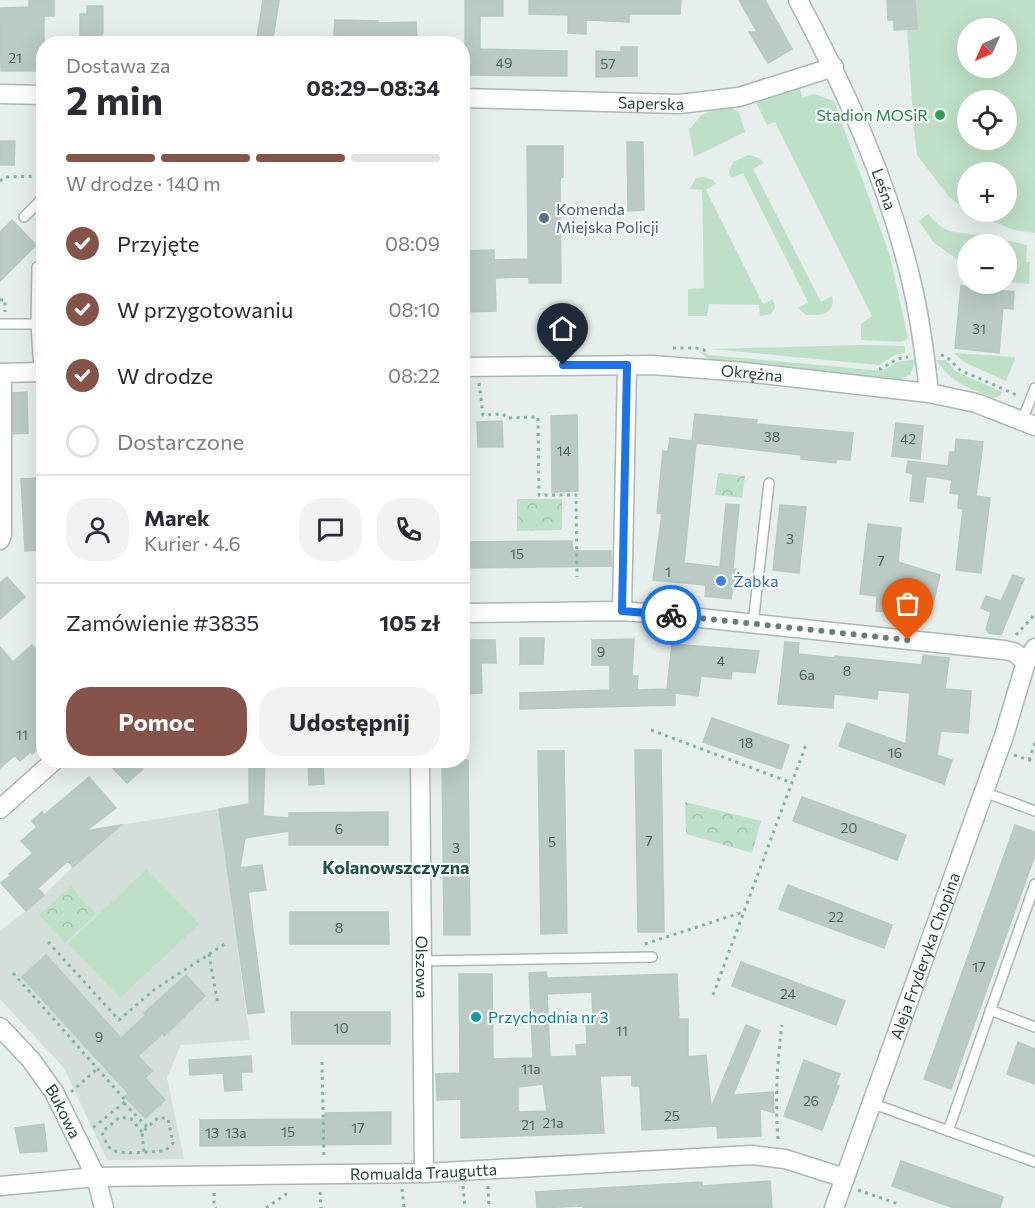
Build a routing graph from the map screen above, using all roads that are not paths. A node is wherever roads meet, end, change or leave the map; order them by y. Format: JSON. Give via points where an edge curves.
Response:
{"nodes":[{"id":1,"x":798,"y":0,"type":"edge"},
{"id":2,"x":834,"y":67,"type":"junction"},
{"id":3,"x":0,"y":94,"type":"edge"},
{"id":4,"x":36,"y":95,"type":"edge"},
{"id":5,"x":470,"y":98,"type":"edge"},
{"id":6,"x":36,"y":205,"type":"edge"},
{"id":7,"x":24,"y":217,"type":"dead end"},
{"id":8,"x":0,"y":324,"type":"edge"},
{"id":9,"x":36,"y":324,"type":"edge"},
{"id":10,"x":627,"y":365,"type":"junction"},
{"id":11,"x":470,"y":367,"type":"edge"},
{"id":12,"x":36,"y":372,"type":"edge"},
{"id":13,"x":1,"y":373,"type":"edge"},
{"id":14,"x":1035,"y":388,"type":"edge"},
{"id":15,"x":929,"y":393,"type":"junction"},
{"id":16,"x":1028,"y":424,"type":"edge"},
{"id":17,"x":769,"y":483,"type":"dead end"},
{"id":18,"x":0,"y":540,"type":"edge"},
{"id":19,"x":622,"y":611,"type":"junction"},
{"id":20,"x":470,"y":613,"type":"edge"},
{"id":21,"x":753,"y":624,"type":"junction"},
{"id":22,"x":1031,"y":655,"type":"edge"},
{"id":23,"x":1035,"y":679,"type":"edge"},
{"id":24,"x":1015,"y":704,"type":"junction"},
{"id":25,"x":46,"y":768,"type":"edge"},
{"id":26,"x":420,"y":768,"type":"edge"},
{"id":27,"x":984,"y":792,"type":"junction"},
{"id":28,"x":0,"y":809,"type":"edge"},
{"id":29,"x":1035,"y":811,"type":"edge"},
{"id":30,"x":1035,"y":884,"type":"edge"},
{"id":31,"x":652,"y":957,"type":"dead end"},
{"id":32,"x":421,"y":961,"type":"junction"},
{"id":33,"x":990,"y":1010,"type":"junction"},
{"id":34,"x":0,"y":1027,"type":"edge"},
{"id":35,"x":1035,"y":1027,"type":"edge"},
{"id":36,"x":871,"y":1103,"type":"junction"},
{"id":37,"x":948,"y":1131,"type":"junction"},
{"id":38,"x":1035,"y":1162,"type":"edge"},
{"id":39,"x":424,"y":1173,"type":"junction"},
{"id":40,"x":96,"y":1177,"type":"junction"},
{"id":41,"x":843,"y":1181,"type":"junction"},
{"id":42,"x":0,"y":1186,"type":"edge"},
{"id":43,"x":104,"y":1208,"type":"edge"},
{"id":44,"x":834,"y":1208,"type":"edge"}],
"edges":[{"from":1,"to":2,"type":"street","name":"Leśna"},
{"from":2,"to":5,"type":"street","name":"Saperska","via":[[739,97],[707,102]]},
{"from":2,"to":15,"type":"street","name":"Leśna","via":[[872,155],[902,245],[918,315]]},
{"from":3,"to":4,"type":"street"},
{"from":6,"to":7,"type":"lane"},
{"from":8,"to":9,"type":"lane"},
{"from":10,"to":11,"type":"street","name":"Okrężna"},
{"from":10,"to":15,"type":"street","name":"Okrężna","via":[[744,372]]},
{"from":10,"to":19,"type":"street"},
{"from":12,"to":13,"type":"street"},
{"from":13,"to":18,"type":"street"},
{"from":14,"to":16,"type":"lane"},
{"from":15,"to":16,"type":"street","name":"Okrężna","via":[[976,403]]},
{"from":17,"to":21,"type":"lane"},
{"from":19,"to":20,"type":"street"},
{"from":19,"to":21,"type":"street"},
{"from":21,"to":22,"type":"street"},
{"from":22,"to":24,"type":"street","name":"Aleja Fryderyka Chopina"},
{"from":23,"to":24,"type":"street","name":"Aleja Fryderyka Chopina"},
{"from":24,"to":27,"type":"street","name":"Aleja Fryderyka Chopina"},
{"from":25,"to":28,"type":"street"},
{"from":26,"to":32,"type":"street","name":"Olszowa"},
{"from":27,"to":29,"type":"lane"},
{"from":27,"to":36,"type":"street","name":"Aleja Fryderyka Chopina"},
{"from":30,"to":33,"type":"lane"},
{"from":31,"to":32,"type":"lane"},
{"from":32,"to":39,"type":"street","name":"Olszowa"},
{"from":33,"to":35,"type":"lane"},
{"from":33,"to":37,"type":"lane"},
{"from":34,"to":40,"type":"street","name":"Bukowa","via":[[54,1092]]},
{"from":36,"to":37,"type":"lane"},
{"from":36,"to":41,"type":"street","name":"Aleja Fryderyka Chopina"},
{"from":37,"to":38,"type":"lane"},
{"from":39,"to":40,"type":"street","name":"Romualda Traugutta"},
{"from":39,"to":41,"type":"street","name":"Romualda Traugutta","via":[[752,1155],[785,1160]]},
{"from":40,"to":42,"type":"street","name":"Romualda Traugutta"},
{"from":40,"to":43,"type":"street","name":"Bukowa"},
{"from":41,"to":44,"type":"street","name":"Aleja Fryderyka Chopina"}]}
